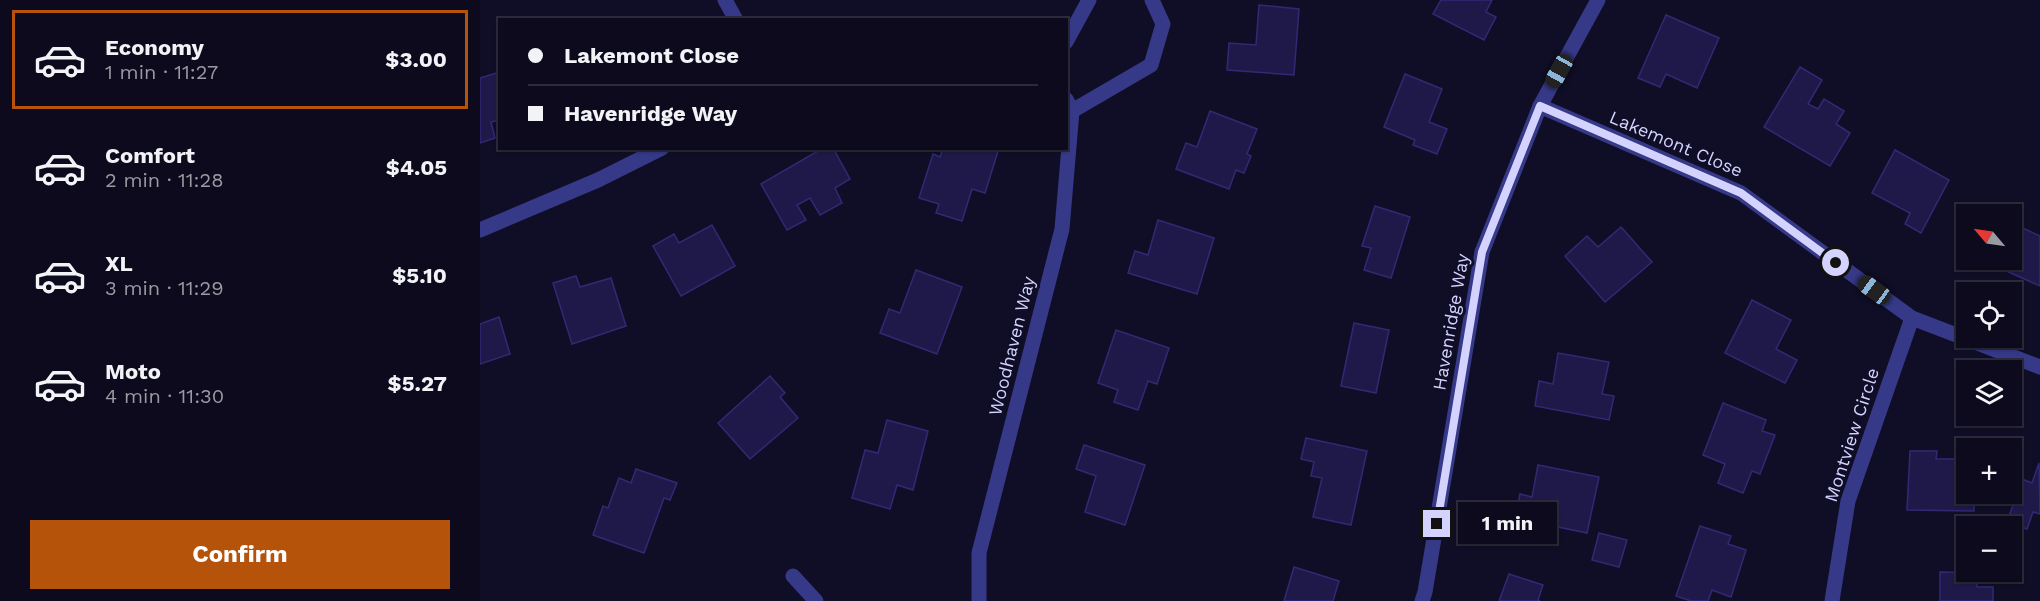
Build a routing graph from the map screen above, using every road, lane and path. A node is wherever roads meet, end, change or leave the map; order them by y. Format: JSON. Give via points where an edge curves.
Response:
{"nodes":[{"id":1,"x":725,"y":0,"type":"edge"},
{"id":2,"x":1089,"y":0,"type":"edge"},
{"id":3,"x":1152,"y":0,"type":"edge"},
{"id":4,"x":1598,"y":0,"type":"edge"},
{"id":5,"x":735,"y":18,"type":"edge"},
{"id":6,"x":1068,"y":38,"type":"edge"},
{"id":7,"x":1069,"y":105,"type":"edge"},
{"id":8,"x":1540,"y":106,"type":"junction"},
{"id":9,"x":1068,"y":123,"type":"edge"},
{"id":10,"x":658,"y":150,"type":"edge"},
{"id":11,"x":1066,"y":150,"type":"edge"},
{"id":12,"x":480,"y":230,"type":"edge"},
{"id":13,"x":1912,"y":318,"type":"junction"},
{"id":14,"x":2040,"y":367,"type":"edge"},
{"id":15,"x":793,"y":576,"type":"dead end"},
{"id":16,"x":816,"y":601,"type":"edge"},
{"id":17,"x":979,"y":601,"type":"edge"},
{"id":18,"x":1422,"y":601,"type":"edge"},
{"id":19,"x":1832,"y":601,"type":"edge"}],
"edges":[{"from":1,"to":5,"type":"street"},
{"from":2,"to":6,"type":"street"},
{"from":3,"to":7,"type":"street","via":[[1163,24],[1151,65]]},
{"from":4,"to":8,"type":"street","name":"Havenridge Way"},
{"from":7,"to":9,"type":"street","name":"Woodhaven Way"},
{"from":8,"to":13,"type":"street","name":"Lakemont Close","via":[[1741,193]]},
{"from":8,"to":18,"type":"street","name":"Havenridge Way","via":[[1482,252]]},
{"from":10,"to":12,"type":"street"},
{"from":11,"to":17,"type":"street","name":"Woodhaven Way","via":[[1062,229],[979,554]]},
{"from":13,"to":14,"type":"street","name":"Lakemont Close"},
{"from":13,"to":19,"type":"street","name":"Montview Circle","via":[[1848,501]]},
{"from":15,"to":16,"type":"street"}]}
